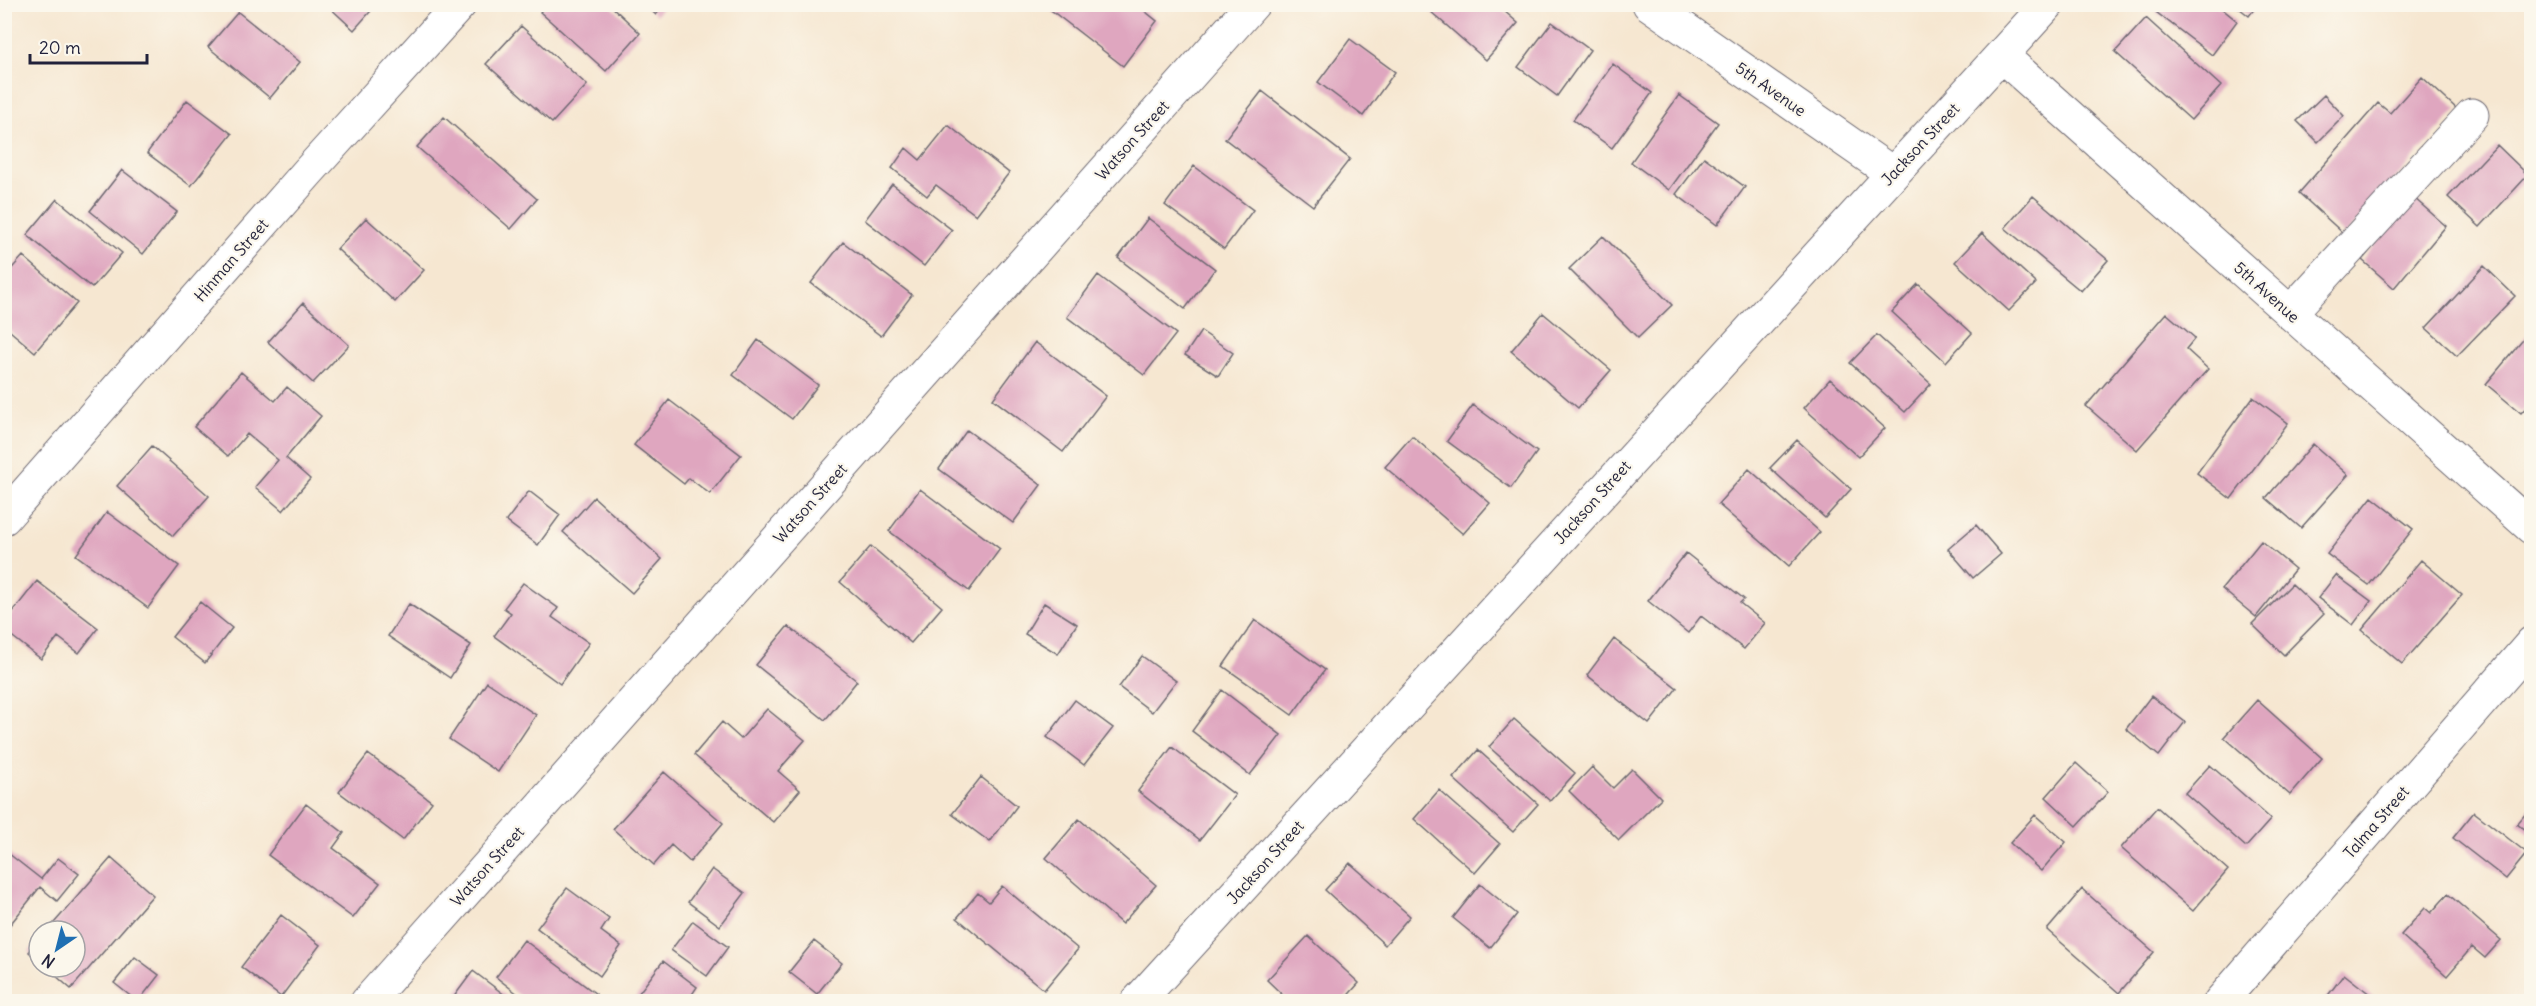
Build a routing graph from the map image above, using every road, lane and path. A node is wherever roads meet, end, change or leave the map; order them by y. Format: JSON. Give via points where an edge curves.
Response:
{"nodes":[{"id":1,"x":460,"y":4,"type":"edge"},
{"id":2,"x":1252,"y":4,"type":"edge"},
{"id":3,"x":1649,"y":4,"type":"edge"},
{"id":4,"x":2048,"y":4,"type":"edge"},
{"id":5,"x":2002,"y":56,"type":"junction"},
{"id":6,"x":2472,"y":115,"type":"dead end"},
{"id":7,"x":1892,"y":173,"type":"junction"},
{"id":8,"x":2290,"y":313,"type":"junction"},
{"id":9,"x":4,"y":518,"type":"edge"},
{"id":10,"x":2532,"y":528,"type":"edge"},
{"id":11,"x":2532,"y":643,"type":"edge"},
{"id":12,"x":367,"y":1002,"type":"edge"},
{"id":13,"x":1137,"y":1002,"type":"edge"},
{"id":14,"x":2220,"y":1002,"type":"edge"}],
"edges":[{"from":1,"to":9,"type":"street","name":"Hinman Street"},
{"from":2,"to":12,"type":"street","name":"Watson Street"},
{"from":3,"to":7,"type":"street","name":"5th Avenue"},
{"from":4,"to":5,"type":"street","name":"Jackson Street"},
{"from":5,"to":7,"type":"street","name":"Jackson Street"},
{"from":5,"to":8,"type":"street","name":"5th Avenue"},
{"from":6,"to":8,"type":"street"},
{"from":7,"to":13,"type":"street","name":"Jackson Street"},
{"from":8,"to":10,"type":"street","name":"5th Avenue"},
{"from":11,"to":14,"type":"street","name":"Talma Street"}]}
